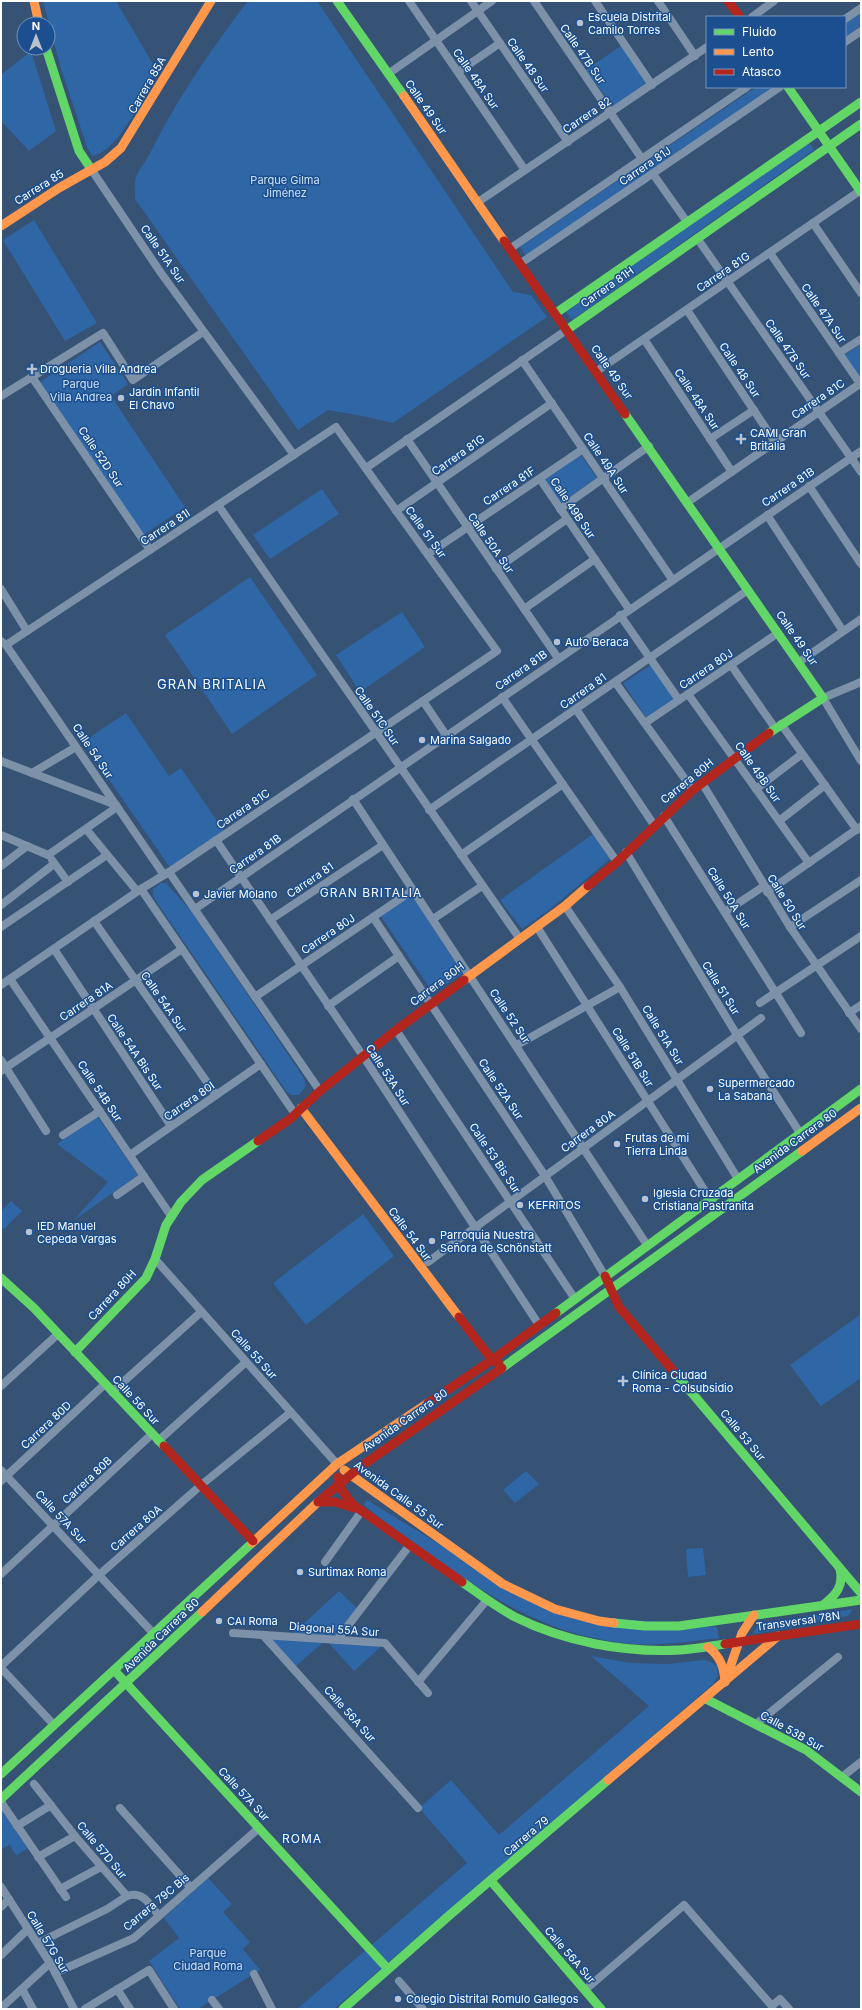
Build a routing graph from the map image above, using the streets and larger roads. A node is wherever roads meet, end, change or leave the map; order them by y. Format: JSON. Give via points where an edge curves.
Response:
{"nodes":[{"id":1,"x":34,"y":1,"type":"edge"},
{"id":2,"x":211,"y":1,"type":"edge"},
{"id":3,"x":337,"y":1,"type":"edge"},
{"id":4,"x":409,"y":1,"type":"edge"},
{"id":5,"x":471,"y":1,"type":"edge"},
{"id":6,"x":492,"y":1,"type":"edge"},
{"id":7,"x":534,"y":1,"type":"edge"},
{"id":8,"x":596,"y":1,"type":"edge"},
{"id":9,"x":658,"y":1,"type":"edge"},
{"id":10,"x":728,"y":1,"type":"edge"},
{"id":11,"x":774,"y":1,"type":"edge"},
{"id":12,"x":861,"y":8,"type":"edge"},
{"id":13,"x":478,"y":11,"type":"junction"},
{"id":14,"x":37,"y":16,"type":"edge"},
{"id":15,"x":739,"y":16,"type":"edge"},
{"id":16,"x":753,"y":16,"type":"edge"},
{"id":17,"x":846,"y":18,"type":"edge"},
{"id":18,"x":861,"y":31,"type":"edge"},
{"id":19,"x":436,"y":40,"type":"junction"},
{"id":20,"x":846,"y":41,"type":"edge"},
{"id":21,"x":500,"y":43,"type":"junction"},
{"id":22,"x":706,"y":48,"type":"edge"},
{"id":23,"x":49,"y":56,"type":"edge"},
{"id":24,"x":695,"y":56,"type":"junction"},
{"id":25,"x":458,"y":72,"type":"junction"},
{"id":26,"x":388,"y":74,"type":"junction"},
{"id":27,"x":652,"y":85,"type":"junction"},
{"id":28,"x":746,"y":88,"type":"edge"},
{"id":29,"x":779,"y":88,"type":"edge"},
{"id":30,"x":789,"y":88,"type":"edge"},
{"id":31,"x":861,"y":102,"type":"edge"},
{"id":32,"x":610,"y":113,"type":"junction"},
{"id":33,"x":861,"y":124,"type":"edge"},
{"id":34,"x":819,"y":131,"type":"junction"},
{"id":35,"x":568,"y":142,"type":"junction"},
{"id":36,"x":829,"y":146,"type":"junction"},
{"id":37,"x":642,"y":159,"type":"junction"},
{"id":38,"x":91,"y":169,"type":"junction"},
{"id":39,"x":526,"y":170,"type":"junction"},
{"id":40,"x":653,"y":174,"type":"junction"},
{"id":41,"x":861,"y":191,"type":"edge"},
{"id":42,"x":478,"y":202,"type":"junction"},
{"id":43,"x":687,"y":222,"type":"junction"},
{"id":44,"x":813,"y":223,"type":"junction"},
{"id":45,"x":1,"y":226,"type":"edge"},
{"id":46,"x":697,"y":238,"type":"junction"},
{"id":47,"x":511,"y":248,"type":"junction"},
{"id":48,"x":770,"y":253,"type":"junction"},
{"id":49,"x":521,"y":263,"type":"junction"},
{"id":50,"x":728,"y":282,"type":"junction"},
{"id":51,"x":861,"y":293,"type":"edge"},
{"id":52,"x":687,"y":310,"type":"junction"},
{"id":53,"x":556,"y":313,"type":"junction"},
{"id":54,"x":568,"y":329,"type":"junction"},
{"id":55,"x":203,"y":332,"type":"junction"},
{"id":56,"x":644,"y":339,"type":"junction"},
{"id":57,"x":861,"y":339,"type":"edge"},
{"id":58,"x":839,"y":353,"type":"junction"},
{"id":59,"x":522,"y":360,"type":"junction"},
{"id":60,"x":597,"y":372,"type":"junction"},
{"id":61,"x":32,"y":377,"type":"junction"},
{"id":62,"x":861,"y":384,"type":"edge"},
{"id":63,"x":2,"y":394,"type":"edge"},
{"id":64,"x":552,"y":403,"type":"junction"},
{"id":65,"x":754,"y":410,"type":"junction"},
{"id":66,"x":819,"y":412,"type":"junction"},
{"id":67,"x":336,"y":427,"type":"joint"},
{"id":68,"x":710,"y":439,"type":"junction"},
{"id":69,"x":407,"y":440,"type":"junction"},
{"id":70,"x":775,"y":442,"type":"junction"},
{"id":71,"x":649,"y":446,"type":"junction"},
{"id":72,"x":583,"y":449,"type":"junction"},
{"id":73,"x":861,"y":450,"type":"edge"},
{"id":74,"x":294,"y":455,"type":"junction"},
{"id":75,"x":851,"y":458,"type":"junction"},
{"id":76,"x":366,"y":468,"type":"junction"},
{"id":77,"x":732,"y":472,"type":"junction"},
{"id":78,"x":861,"y":472,"type":"edge"},
{"id":79,"x":603,"y":478,"type":"junction"},
{"id":80,"x":540,"y":479,"type":"junction"},
{"id":81,"x":437,"y":483,"type":"junction"},
{"id":82,"x":809,"y":486,"type":"junction"},
{"id":83,"x":688,"y":502,"type":"junction"},
{"id":84,"x":218,"y":505,"type":"junction"},
{"id":85,"x":560,"y":508,"type":"junction"},
{"id":86,"x":396,"y":511,"type":"junction"},
{"id":87,"x":767,"y":515,"type":"junction"},
{"id":88,"x":567,"y":519,"type":"junction"},
{"id":89,"x":467,"y":528,"type":"junction"},
{"id":90,"x":719,"y":547,"type":"junction"},
{"id":91,"x":150,"y":550,"type":"junction"},
{"id":92,"x":428,"y":554,"type":"junction"},
{"id":93,"x":594,"y":559,"type":"junction"},
{"id":94,"x":861,"y":564,"type":"edge"},
{"id":95,"x":496,"y":569,"type":"junction"},
{"id":96,"x":672,"y":579,"type":"junction"},
{"id":97,"x":1,"y":589,"type":"edge"},
{"id":98,"x":748,"y":590,"type":"junction"},
{"id":99,"x":524,"y":609,"type":"junction"},
{"id":100,"x":628,"y":609,"type":"junction"},
{"id":101,"x":620,"y":616,"type":"junction"},
{"id":102,"x":861,"y":619,"type":"edge"},
{"id":103,"x":27,"y":632,"type":"junction"},
{"id":104,"x":844,"y":632,"type":"junction"},
{"id":105,"x":778,"y":633,"type":"junction"},
{"id":106,"x":4,"y":643,"type":"edge"},
{"id":107,"x":497,"y":651,"type":"joint"},
{"id":108,"x":558,"y":658,"type":"junction"},
{"id":109,"x":650,"y":658,"type":"junction"},
{"id":110,"x":799,"y":662,"type":"junction"},
{"id":111,"x":730,"y":665,"type":"junction"},
{"id":112,"x":615,"y":682,"type":"junction"},
{"id":113,"x":861,"y":682,"type":"edge"},
{"id":114,"x":688,"y":694,"type":"junction"},
{"id":115,"x":502,"y":697,"type":"junction"},
{"id":116,"x":823,"y":698,"type":"junction"},
{"id":117,"x":679,"y":700,"type":"junction"},
{"id":118,"x":423,"y":701,"type":"junction"},
{"id":119,"x":576,"y":709,"type":"junction"},
{"id":120,"x":645,"y":723,"type":"junction"},
{"id":121,"x":778,"y":726,"type":"junction"},
{"id":122,"x":376,"y":733,"type":"junction"},
{"id":123,"x":446,"y":735,"type":"junction"},
{"id":124,"x":532,"y":740,"type":"junction"},
{"id":125,"x":76,"y":747,"type":"junction"},
{"id":126,"x":802,"y":754,"type":"junction"},
{"id":127,"x":735,"y":758,"type":"junction"},
{"id":128,"x":1,"y":761,"type":"edge"},
{"id":129,"x":861,"y":761,"type":"edge"},
{"id":130,"x":400,"y":768,"type":"junction"},
{"id":131,"x":32,"y":773,"type":"junction"},
{"id":132,"x":702,"y":783,"type":"junction"},
{"id":133,"x":563,"y":784,"type":"junction"},
{"id":134,"x":825,"y":785,"type":"junction"},
{"id":135,"x":756,"y":789,"type":"junction"},
{"id":136,"x":693,"y":790,"type":"junction"},
{"id":137,"x":353,"y":799,"type":"junction"},
{"id":138,"x":117,"y":806,"type":"junction"},
{"id":139,"x":429,"y":810,"type":"junction"},
{"id":140,"x":664,"y":816,"type":"junction"},
{"id":141,"x":779,"y":821,"type":"junction"},
{"id":142,"x":654,"y":825,"type":"junction"},
{"id":143,"x":859,"y":828,"type":"edge"},
{"id":144,"x":86,"y":829,"type":"junction"},
{"id":145,"x":1,"y":835,"type":"edge"},
{"id":146,"x":216,"y":840,"type":"junction"},
{"id":147,"x":383,"y":845,"type":"junction"},
{"id":148,"x":26,"y":846,"type":"junction"},
{"id":149,"x":626,"y":852,"type":"junction"},
{"id":150,"x":48,"y":855,"type":"junction"},
{"id":151,"x":107,"y":855,"type":"junction"},
{"id":152,"x":461,"y":855,"type":"junction"},
{"id":153,"x":617,"y":862,"type":"junction"},
{"id":154,"x":809,"y":863,"type":"junction"},
{"id":155,"x":54,"y":864,"type":"junction"},
{"id":156,"x":1,"y":866,"type":"edge"},
{"id":157,"x":166,"y":874,"type":"junction"},
{"id":158,"x":241,"y":877,"type":"junction"},
{"id":159,"x":861,"y":880,"type":"edge"},
{"id":160,"x":68,"y":882,"type":"junction"},
{"id":161,"x":482,"y":886,"type":"junction"},
{"id":162,"x":766,"y":889,"type":"junction"},
{"id":163,"x":139,"y":890,"type":"junction"},
{"id":164,"x":413,"y":890,"type":"junction"},
{"id":165,"x":1,"y":905,"type":"edge"},
{"id":166,"x":565,"y":906,"type":"junction"},
{"id":167,"x":195,"y":909,"type":"junction"},
{"id":168,"x":725,"y":912,"type":"junction"},
{"id":169,"x":373,"y":917,"type":"junction"},
{"id":170,"x":433,"y":919,"type":"junction"},
{"id":171,"x":270,"y":920,"type":"junction"},
{"id":172,"x":94,"y":921,"type":"junction"},
{"id":173,"x":1,"y":927,"type":"edge"},
{"id":174,"x":537,"y":927,"type":"junction"},
{"id":175,"x":790,"y":927,"type":"junction"},
{"id":176,"x":861,"y":936,"type":"edge"},
{"id":177,"x":520,"y":939,"type":"junction"},
{"id":178,"x":54,"y":949,"type":"junction"},
{"id":179,"x":182,"y":950,"type":"junction"},
{"id":180,"x":399,"y":956,"type":"junction"},
{"id":181,"x":301,"y":966,"type":"junction"},
{"id":182,"x":815,"y":966,"type":"junction"},
{"id":183,"x":470,"y":974,"type":"junction"},
{"id":184,"x":10,"y":979,"type":"junction"},
{"id":185,"x":136,"y":981,"type":"junction"},
{"id":186,"x":1,"y":985,"type":"edge"},
{"id":187,"x":620,"y":987,"type":"junction"},
{"id":188,"x":776,"y":992,"type":"junction"},
{"id":189,"x":255,"y":997,"type":"junction"},
{"id":190,"x":760,"y":1003,"type":"dead end"},
{"id":191,"x":431,"y":1004,"type":"junction"},
{"id":192,"x":861,"y":1005,"type":"edge"},
{"id":193,"x":328,"y":1006,"type":"junction"},
{"id":194,"x":587,"y":1006,"type":"junction"},
{"id":195,"x":94,"y":1009,"type":"junction"},
{"id":196,"x":849,"y":1013,"type":"junction"},
{"id":197,"x":761,"y":1018,"type":"dead end"},
{"id":198,"x":861,"y":1029,"type":"edge"},
{"id":199,"x":396,"y":1030,"type":"junction"},
{"id":200,"x":801,"y":1033,"type":"dead end"},
{"id":201,"x":737,"y":1035,"type":"junction"},
{"id":202,"x":50,"y":1038,"type":"junction"},
{"id":203,"x":517,"y":1045,"type":"junction"},
{"id":204,"x":363,"y":1056,"type":"junction"},
{"id":205,"x":1,"y":1060,"type":"edge"},
{"id":206,"x":261,"y":1064,"type":"junction"},
{"id":207,"x":4,"y":1070,"type":"edge"},
{"id":208,"x":676,"y":1079,"type":"junction"},
{"id":209,"x":861,"y":1089,"type":"edge"},
{"id":210,"x":320,"y":1091,"type":"junction"},
{"id":211,"x":216,"y":1095,"type":"junction"},
{"id":212,"x":647,"y":1101,"type":"junction"},
{"id":213,"x":861,"y":1108,"type":"edge"},
{"id":214,"x":100,"y":1111,"type":"junction"},
{"id":215,"x":298,"y":1111,"type":"junction"},
{"id":216,"x":172,"y":1126,"type":"junction"},
{"id":217,"x":46,"y":1130,"type":"dead end"},
{"id":218,"x":798,"y":1130,"type":"junction"},
{"id":219,"x":63,"y":1135,"type":"dead end"},
{"id":220,"x":815,"y":1142,"type":"junction"},
{"id":221,"x":584,"y":1147,"type":"junction"},
{"id":222,"x":804,"y":1150,"type":"junction"},
{"id":223,"x":130,"y":1155,"type":"junction"},
{"id":224,"x":144,"y":1176,"type":"junction"},
{"id":225,"x":545,"y":1176,"type":"junction"},
{"id":226,"x":738,"y":1178,"type":"junction"},
{"id":227,"x":117,"y":1194,"type":"dead end"},
{"id":228,"x":710,"y":1200,"type":"junction"},
{"id":229,"x":511,"y":1201,"type":"junction"},
{"id":230,"x":171,"y":1216,"type":"junction"},
{"id":231,"x":475,"y":1227,"type":"junction"},
{"id":232,"x":648,"y":1245,"type":"junction"},
{"id":233,"x":155,"y":1259,"type":"junction"},
{"id":234,"x":428,"y":1262,"type":"dead end"},
{"id":235,"x":605,"y":1276,"type":"junction"},
{"id":236,"x":2,"y":1281,"type":"edge"},
{"id":237,"x":610,"y":1289,"type":"junction"},
{"id":238,"x":575,"y":1299,"type":"junction"},
{"id":239,"x":201,"y":1312,"type":"junction"},
{"id":240,"x":539,"y":1325,"type":"junction"},
{"id":241,"x":58,"y":1334,"type":"junction"},
{"id":242,"x":74,"y":1352,"type":"junction"},
{"id":243,"x":492,"y":1360,"type":"junction"},
{"id":244,"x":246,"y":1362,"type":"junction"},
{"id":245,"x":505,"y":1366,"type":"junction"},
{"id":246,"x":105,"y":1384,"type":"junction"},
{"id":247,"x":1,"y":1386,"type":"edge"},
{"id":248,"x":112,"y":1392,"type":"junction"},
{"id":249,"x":291,"y":1412,"type":"junction"},
{"id":250,"x":155,"y":1438,"type":"junction"},
{"id":251,"x":337,"y":1464,"type":"junction"},
{"id":252,"x":351,"y":1474,"type":"junction"},
{"id":253,"x":3,"y":1476,"type":"edge"},
{"id":254,"x":339,"y":1484,"type":"junction"},
{"id":255,"x":200,"y":1486,"type":"junction"},
{"id":256,"x":318,"y":1502,"type":"junction"},
{"id":257,"x":359,"y":1510,"type":"junction"},
{"id":258,"x":53,"y":1526,"type":"junction"},
{"id":259,"x":253,"y":1541,"type":"junction"},
{"id":260,"x":409,"y":1546,"type":"junction"},
{"id":261,"x":325,"y":1562,"type":"dead end"},
{"id":262,"x":840,"y":1568,"type":"junction"},
{"id":263,"x":1,"y":1574,"type":"edge"},
{"id":264,"x":99,"y":1575,"type":"junction"},
{"id":265,"x":860,"y":1590,"type":"edge"},
{"id":266,"x":487,"y":1600,"type":"junction"},
{"id":267,"x":861,"y":1600,"type":"edge"},
{"id":268,"x":840,"y":1603,"type":"junction"},
{"id":269,"x":823,"y":1605,"type":"junction"},
{"id":270,"x":754,"y":1615,"type":"junction"},
{"id":271,"x":860,"y":1623,"type":"edge"},
{"id":272,"x":154,"y":1633,"type":"junction"},
{"id":273,"x":232,"y":1633,"type":"dead end"},
{"id":274,"x":264,"y":1635,"type":"junction"},
{"id":275,"x":778,"y":1636,"type":"junction"},
{"id":276,"x":337,"y":1640,"type":"junction"},
{"id":277,"x":738,"y":1642,"type":"junction"},
{"id":278,"x":708,"y":1647,"type":"junction"},
{"id":279,"x":838,"y":1657,"type":"dead end"},
{"id":280,"x":1,"y":1667,"type":"edge"},
{"id":281,"x":114,"y":1670,"type":"junction"},
{"id":282,"x":418,"y":1682,"type":"junction"},
{"id":283,"x":725,"y":1682,"type":"junction"},
{"id":284,"x":126,"y":1684,"type":"junction"},
{"id":285,"x":428,"y":1693,"type":"dead end"},
{"id":286,"x":706,"y":1700,"type":"junction"},
{"id":287,"x":756,"y":1724,"type":"junction"},
{"id":288,"x":54,"y":1725,"type":"junction"},
{"id":289,"x":861,"y":1762,"type":"edge"},
{"id":290,"x":1,"y":1774,"type":"edge"},
{"id":291,"x":842,"y":1777,"type":"junction"},
{"id":292,"x":34,"y":1784,"type":"dead end"},
{"id":293,"x":861,"y":1792,"type":"edge"},
{"id":294,"x":1,"y":1799,"type":"edge"},
{"id":295,"x":1,"y":1802,"type":"edge"},
{"id":296,"x":51,"y":1805,"type":"junction"},
{"id":297,"x":120,"y":1808,"type":"dead end"},
{"id":298,"x":418,"y":1808,"type":"dead end"},
{"id":299,"x":17,"y":1826,"type":"junction"},
{"id":300,"x":259,"y":1828,"type":"junction"},
{"id":301,"x":75,"y":1836,"type":"junction"},
{"id":302,"x":38,"y":1857,"type":"junction"},
{"id":303,"x":101,"y":1867,"type":"junction"},
{"id":304,"x":491,"y":1881,"type":"junction"},
{"id":305,"x":1,"y":1887,"type":"edge"},
{"id":306,"x":191,"y":1888,"type":"junction"},
{"id":307,"x":60,"y":1889,"type":"junction"},
{"id":308,"x":127,"y":1896,"type":"junction"},
{"id":309,"x":66,"y":1897,"type":"dead end"},
{"id":310,"x":9,"y":1900,"type":"junction"},
{"id":311,"x":1,"y":1907,"type":"edge"},
{"id":312,"x":159,"y":1916,"type":"junction"},
{"id":313,"x":28,"y":1929,"type":"junction"},
{"id":314,"x":38,"y":1944,"type":"junction"},
{"id":315,"x":1,"y":1955,"type":"edge"},
{"id":316,"x":50,"y":1963,"type":"junction"},
{"id":317,"x":388,"y":1969,"type":"junction"},
{"id":318,"x":55,"y":1973,"type":"junction"},
{"id":319,"x":254,"y":1974,"type":"dead end"},
{"id":320,"x":399,"y":1981,"type":"dead end"},
{"id":321,"x":22,"y":1989,"type":"junction"},
{"id":322,"x":117,"y":1989,"type":"junction"},
{"id":323,"x":585,"y":1990,"type":"junction"},
{"id":324,"x":212,"y":2000,"type":"dead end"},
{"id":325,"x":1,"y":2008,"type":"edge"},
{"id":326,"x":33,"y":2009,"type":"edge"},
{"id":327,"x":74,"y":2009,"type":"edge"},
{"id":328,"x":86,"y":2009,"type":"edge"},
{"id":329,"x":130,"y":2009,"type":"edge"},
{"id":330,"x":174,"y":2009,"type":"edge"},
{"id":331,"x":219,"y":2009,"type":"edge"},
{"id":332,"x":272,"y":2009,"type":"edge"},
{"id":333,"x":343,"y":2009,"type":"edge"},
{"id":334,"x":423,"y":2009,"type":"edge"},
{"id":335,"x":601,"y":2009,"type":"edge"},
{"id":336,"x":789,"y":2009,"type":"edge"}],
"edges":[{"from":1,"to":14,"type":"street"},
{"from":2,"to":38,"type":"street","name":"Carrera 85A","via":[[130,136],[115,155]]},
{"from":3,"to":26,"type":"street","name":"Calle 49 Sur"},
{"from":4,"to":19,"type":"street","name":"Calle 48A Sur"},
{"from":5,"to":13,"type":"street","name":"Calle 48 Sur"},
{"from":6,"to":13,"type":"street"},
{"from":7,"to":32,"type":"street","name":"Calle 47B Sur"},
{"from":8,"to":27,"type":"street"},
{"from":9,"to":24,"type":"street"},
{"from":10,"to":15,"type":"street"},
{"from":11,"to":16,"type":"street"},
{"from":12,"to":17,"type":"street"},
{"from":13,"to":19,"type":"street"},
{"from":13,"to":21,"type":"street","name":"Calle 48 Sur"},
{"from":18,"to":20,"type":"street"},
{"from":19,"to":25,"type":"street","name":"Calle 48A Sur"},
{"from":19,"to":26,"type":"street"},
{"from":21,"to":25,"type":"street"},
{"from":21,"to":35,"type":"street","name":"Calle 48 Sur"},
{"from":22,"to":24,"type":"street","name":"Carrera 82"},
{"from":23,"to":38,"type":"street","name":"Calle 51A Sur","via":[[79,151]]},
{"from":24,"to":27,"type":"street","name":"Carrera 82"},
{"from":25,"to":39,"type":"street","name":"Calle 48A Sur"},
{"from":26,"to":42,"type":"street","name":"Calle 49 Sur"},
{"from":27,"to":32,"type":"street","name":"Carrera 82"},
{"from":28,"to":37,"type":"street","name":"Carrera 81J"},
{"from":29,"to":40,"type":"street","name":"Carrera 81J"},
{"from":30,"to":34,"type":"street"},
{"from":31,"to":34,"type":"street","name":"Carrera 81H"},
{"from":32,"to":35,"type":"street","name":"Carrera 82"},
{"from":32,"to":37,"type":"street","name":"Calle 47B Sur"},
{"from":33,"to":36,"type":"street","name":"Carrera 81H"},
{"from":34,"to":36,"type":"street"},
{"from":34,"to":43,"type":"street","name":"Carrera 81H"},
{"from":35,"to":39,"type":"street","name":"Carrera 82"},
{"from":36,"to":41,"type":"street"},
{"from":36,"to":46,"type":"street","name":"Carrera 81H"},
{"from":37,"to":47,"type":"street","name":"Carrera 81J"},
{"from":38,"to":45,"type":"street","name":"Carrera 85"},
{"from":38,"to":55,"type":"street","name":"Calle 51A Sur"},
{"from":39,"to":42,"type":"street","name":"Carrera 82"},
{"from":40,"to":43,"type":"street"},
{"from":40,"to":49,"type":"street","name":"Carrera 81J"},
{"from":41,"to":44,"type":"street","name":"Carrera 81G"},
{"from":42,"to":47,"type":"street","name":"Calle 49 Sur"},
{"from":43,"to":53,"type":"street","name":"Carrera 81H"},
{"from":44,"to":48,"type":"street","name":"Carrera 81G"},
{"from":44,"to":51,"type":"street"},
{"from":46,"to":50,"type":"street","name":"Calle 47B Sur"},
{"from":46,"to":54,"type":"street","name":"Carrera 81H"},
{"from":47,"to":49,"type":"street","name":"Calle 49 Sur"},
{"from":48,"to":50,"type":"street","name":"Carrera 81G"},
{"from":48,"to":58,"type":"street","name":"Calle 47A Sur"},
{"from":49,"to":53,"type":"street","name":"Calle 49 Sur"},
{"from":50,"to":52,"type":"street","name":"Carrera 81G"},
{"from":50,"to":66,"type":"street","name":"Calle 47B Sur"},
{"from":52,"to":56,"type":"street","name":"Carrera 81G"},
{"from":52,"to":65,"type":"street","name":"Calle 48 Sur"},
{"from":53,"to":54,"type":"street","name":"Calle 49 Sur"},
{"from":54,"to":59,"type":"street","name":"Carrera 81H"},
{"from":54,"to":60,"type":"street","name":"Calle 49 Sur"},
{"from":55,"to":61,"type":"street","via":[[133,380],[103,333]]},
{"from":55,"to":74,"type":"street","name":"Calle 51A Sur"},
{"from":56,"to":60,"type":"street","name":"Carrera 81G"},
{"from":56,"to":68,"type":"street","name":"Calle 48A Sur"},
{"from":57,"to":58,"type":"street"},
{"from":58,"to":62,"type":"street","name":"Calle 47A Sur"},
{"from":59,"to":64,"type":"street","name":"Calle 49A Sur"},
{"from":59,"to":69,"type":"street","name":"Carrera 81H"},
{"from":60,"to":71,"type":"street","name":"Calle 49 Sur"},
{"from":61,"to":63,"type":"street"},
{"from":61,"to":91,"type":"street","name":"Calle 52D Sur"},
{"from":62,"to":66,"type":"street","name":"Carrera 81C"},
{"from":64,"to":72,"type":"street","name":"Calle 49A Sur"},
{"from":64,"to":81,"type":"street","name":"Carrera 81G"},
{"from":65,"to":68,"type":"street"},
{"from":65,"to":70,"type":"street","name":"Calle 48 Sur"},
{"from":66,"to":70,"type":"street","name":"Carrera 81C"},
{"from":66,"to":75,"type":"street","name":"Calle 47B Sur"},
{"from":67,"to":74,"type":"street","name":"Carrera 81I"},
{"from":67,"to":76,"type":"street","name":"Calle 51 Sur"},
{"from":68,"to":77,"type":"street","name":"Calle 48A Sur"},
{"from":69,"to":76,"type":"street","name":"Carrera 81H"},
{"from":69,"to":81,"type":"street","name":"Calle 50A Sur"},
{"from":70,"to":77,"type":"street","name":"Carrera 81C"},
{"from":71,"to":79,"type":"street"},
{"from":71,"to":83,"type":"street","name":"Calle 49 Sur"},
{"from":72,"to":79,"type":"street","name":"Calle 49A Sur"},
{"from":72,"to":80,"type":"street","name":"Carrera 81F"},
{"from":73,"to":75,"type":"street","name":"Carrera 81B"},
{"from":74,"to":84,"type":"street","name":"Carrera 81I"},
{"from":75,"to":78,"type":"street","name":"Calle 47B Sur"},
{"from":75,"to":82,"type":"street","name":"Carrera 81B"},
{"from":76,"to":86,"type":"street","name":"Calle 51 Sur"},
{"from":77,"to":83,"type":"street","name":"Carrera 81C"},
{"from":79,"to":85,"type":"street"},
{"from":79,"to":96,"type":"street","name":"Calle 49A Sur"},
{"from":80,"to":85,"type":"street","name":"Calle 49B Sur"},
{"from":80,"to":89,"type":"street","name":"Carrera 81F"},
{"from":81,"to":86,"type":"street","name":"Carrera 81G"},
{"from":81,"to":89,"type":"street","name":"Calle 50A Sur"},
{"from":82,"to":87,"type":"street","name":"Carrera 81B"},
{"from":82,"to":94,"type":"street"},
{"from":83,"to":90,"type":"street","name":"Calle 49 Sur"},
{"from":84,"to":91,"type":"street","name":"Carrera 81I"},
{"from":84,"to":122,"type":"street","name":"Calle 51C Sur"},
{"from":85,"to":88,"type":"street","name":"Calle 49B Sur"},
{"from":86,"to":92,"type":"street","name":"Calle 51 Sur"},
{"from":87,"to":90,"type":"street","name":"Carrera 81B"},
{"from":87,"to":104,"type":"street"},
{"from":88,"to":93,"type":"street","name":"Calle 49B Sur"},
{"from":88,"to":95,"type":"street"},
{"from":89,"to":92,"type":"street","name":"Carrera 81F"},
{"from":89,"to":95,"type":"street","name":"Calle 50A Sur"},
{"from":90,"to":96,"type":"street","name":"Carrera 81B"},
{"from":90,"to":98,"type":"street","name":"Calle 49 Sur"},
{"from":91,"to":103,"type":"street","name":"Carrera 81I"},
{"from":92,"to":107,"type":"street","name":"Calle 51 Sur"},
{"from":93,"to":99,"type":"street"},
{"from":93,"to":100,"type":"street","name":"Calle 49B Sur"},
{"from":95,"to":99,"type":"street","name":"Calle 50A Sur"},
{"from":96,"to":100,"type":"street","name":"Carrera 81B"},
{"from":97,"to":103,"type":"street"},
{"from":98,"to":105,"type":"street","name":"Calle 49 Sur"},
{"from":98,"to":109,"type":"street","name":"Carrera 81"},
{"from":99,"to":108,"type":"street","name":"Calle 50A Sur"},
{"from":100,"to":101,"type":"street","name":"Carrera 81B"},
{"from":101,"to":108,"type":"street","name":"Carrera 81B"},
{"from":101,"to":109,"type":"street"},
{"from":102,"to":104,"type":"street"},
{"from":103,"to":106,"type":"street","name":"Carrera 81I"},
{"from":104,"to":110,"type":"street"},
{"from":105,"to":110,"type":"street","name":"Calle 49 Sur"},
{"from":105,"to":111,"type":"street","name":"Carrera 80J"},
{"from":106,"to":125,"type":"street","name":"Calle 54 Sur"},
{"from":107,"to":118,"type":"street","name":"Carrera 81C"},
{"from":108,"to":115,"type":"street","name":"Carrera 81B"},
{"from":109,"to":112,"type":"street","name":"Carrera 81"},
{"from":109,"to":117,"type":"street"},
{"from":110,"to":116,"type":"street","name":"Calle 49 Sur"},
{"from":111,"to":114,"type":"street","name":"Carrera 80J"},
{"from":111,"to":121,"type":"street"},
{"from":112,"to":119,"type":"street","name":"Carrera 81"},
{"from":112,"to":120,"type":"street"},
{"from":113,"to":116,"type":"street","name":"Carrera 80H"},
{"from":114,"to":117,"type":"street","name":"Carrera 80J"},
{"from":114,"to":127,"type":"street","name":"Calle 49B Sur"},
{"from":115,"to":123,"type":"street","name":"Carrera 81B"},
{"from":115,"to":124,"type":"street"},
{"from":116,"to":121,"type":"street","name":"Carrera 80H"},
{"from":116,"to":129,"type":"street","name":"Calle 49 Sur"},
{"from":117,"to":120,"type":"street","name":"Carrera 80J"},
{"from":118,"to":122,"type":"street","name":"Carrera 81C"},
{"from":118,"to":123,"type":"street"},
{"from":119,"to":124,"type":"street","name":"Carrera 81"},
{"from":119,"to":142,"type":"street"},
{"from":120,"to":136,"type":"street"},
{"from":121,"to":126,"type":"street"},
{"from":121,"to":127,"type":"street","name":"Carrera 80H"},
{"from":122,"to":130,"type":"street","name":"Calle 51C Sur"},
{"from":122,"to":146,"type":"street","name":"Carrera 81C"},
{"from":123,"to":130,"type":"street","name":"Carrera 81B"},
{"from":124,"to":133,"type":"street"},
{"from":124,"to":139,"type":"street","name":"Carrera 81"},
{"from":125,"to":131,"type":"street"},
{"from":125,"to":138,"type":"street","name":"Calle 54 Sur"},
{"from":126,"to":134,"type":"street"},
{"from":126,"to":135,"type":"street"},
{"from":127,"to":132,"type":"street","name":"Carrera 80H"},
{"from":127,"to":135,"type":"street","name":"Calle 49B Sur"},
{"from":128,"to":131,"type":"street"},
{"from":130,"to":137,"type":"street","name":"Carrera 81B"},
{"from":130,"to":139,"type":"street","name":"Calle 51C Sur"},
{"from":131,"to":138,"type":"street"},
{"from":132,"to":136,"type":"street","name":"Carrera 80H"},
{"from":132,"to":162,"type":"street","name":"Calle 50 Sur"},
{"from":133,"to":152,"type":"street"},
{"from":133,"to":153,"type":"street"},
{"from":134,"to":141,"type":"street"},
{"from":134,"to":143,"type":"street"},
{"from":135,"to":141,"type":"street","name":"Calle 49B Sur"},
{"from":136,"to":140,"type":"street","name":"Carrera 80H"},
{"from":137,"to":147,"type":"street","name":"Calle 52 Sur"},
{"from":137,"to":158,"type":"street","name":"Carrera 81B"},
{"from":138,"to":144,"type":"street"},
{"from":138,"to":157,"type":"street","name":"Calle 54 Sur"},
{"from":139,"to":152,"type":"street","name":"Calle 51C Sur"},
{"from":140,"to":142,"type":"street","name":"Carrera 80H"},
{"from":140,"to":168,"type":"street","name":"Calle 50A Sur"},
{"from":141,"to":154,"type":"street","name":"Calle 49B Sur"},
{"from":142,"to":149,"type":"street","name":"Carrera 80H"},
{"from":143,"to":154,"type":"street"},
{"from":144,"to":150,"type":"street"},
{"from":144,"to":151,"type":"street","name":"Calle 54 Sur"},
{"from":145,"to":148,"type":"street"},
{"from":146,"to":157,"type":"street","name":"Carrera 81C"},
{"from":146,"to":158,"type":"street","name":"Calle 53A Sur"},
{"from":147,"to":164,"type":"street","name":"Calle 52 Sur"},
{"from":147,"to":171,"type":"street","name":"Carrera 81"},
{"from":148,"to":150,"type":"street"},
{"from":148,"to":156,"type":"street"},
{"from":149,"to":153,"type":"street","name":"Carrera 80H"},
{"from":149,"to":201,"type":"street","name":"Calle 51 Sur"},
{"from":150,"to":155,"type":"street"},
{"from":151,"to":160,"type":"street"},
{"from":151,"to":163,"type":"street","name":"Calle 54 Sur"},
{"from":152,"to":161,"type":"street","name":"Calle 51C Sur"},
{"from":153,"to":166,"type":"street","name":"Carrera 80H"},
{"from":154,"to":162,"type":"street"},
{"from":155,"to":160,"type":"street"},
{"from":155,"to":165,"type":"street"},
{"from":157,"to":163,"type":"street","name":"Carrera 81C"},
{"from":157,"to":167,"type":"street","name":"Calle 54 Sur"},
{"from":158,"to":167,"type":"street","name":"Carrera 81B"},
{"from":158,"to":171,"type":"street","name":"Calle 53A Sur"},
{"from":159,"to":175,"type":"street"},
{"from":160,"to":173,"type":"street"},
{"from":161,"to":170,"type":"street"},
{"from":161,"to":177,"type":"street","name":"Calle 51C Sur"},
{"from":162,"to":168,"type":"street"},
{"from":162,"to":175,"type":"street","name":"Calle 50 Sur"},
{"from":163,"to":172,"type":"street","name":"Carrera 81C"},
{"from":163,"to":179,"type":"street","name":"Calle 54 Sur"},
{"from":164,"to":169,"type":"street","name":"Carrera 80J"},
{"from":164,"to":170,"type":"street","name":"Calle 52 Sur"},
{"from":166,"to":174,"type":"street","name":"Carrera 80H"},
{"from":166,"to":187,"type":"street","name":"Calle 51A Sur"},
{"from":167,"to":189,"type":"street","name":"Calle 54 Sur"},
{"from":168,"to":188,"type":"street","name":"Calle 50A Sur"},
{"from":169,"to":180,"type":"street","name":"Calle 52A Sur"},
{"from":169,"to":181,"type":"street","name":"Carrera 80J"},
{"from":170,"to":183,"type":"street","name":"Calle 52 Sur"},
{"from":171,"to":181,"type":"street","name":"Calle 53A Sur"},
{"from":172,"to":178,"type":"street","name":"Carrera 81C"},
{"from":172,"to":185,"type":"street","name":"Calle 54A Sur"},
{"from":174,"to":177,"type":"street","name":"Carrera 80H"},
{"from":174,"to":194,"type":"street","name":"Calle 51B Sur"},
{"from":175,"to":182,"type":"street","name":"Calle 50 Sur"},
{"from":176,"to":182,"type":"street"},
{"from":177,"to":183,"type":"street","name":"Carrera 80H"},
{"from":178,"to":184,"type":"street","name":"Carrera 81C"},
{"from":178,"to":195,"type":"street","name":"Calle 54A Bis Sur"},
{"from":179,"to":185,"type":"street","name":"Carrera 81A"},
{"from":179,"to":206,"type":"street","name":"Calle 54 Sur"},
{"from":180,"to":191,"type":"street","name":"Calle 52A Sur"},
{"from":180,"to":193,"type":"street"},
{"from":181,"to":189,"type":"street","name":"Carrera 80J"},
{"from":181,"to":193,"type":"street","name":"Calle 53A Sur"},
{"from":182,"to":188,"type":"street"},
{"from":182,"to":196,"type":"street","name":"Calle 50 Sur"},
{"from":183,"to":191,"type":"street","name":"Carrera 80H"},
{"from":183,"to":203,"type":"street","name":"Calle 52 Sur"},
{"from":184,"to":186,"type":"street","name":"Carrera 81C"},
{"from":184,"to":202,"type":"street","name":"Calle 54B Sur"},
{"from":185,"to":195,"type":"street","name":"Carrera 81A"},
{"from":185,"to":211,"type":"street","name":"Calle 54A Sur"},
{"from":187,"to":194,"type":"street"},
{"from":187,"to":208,"type":"street","name":"Calle 51A Sur"},
{"from":188,"to":190,"type":"street"},
{"from":188,"to":200,"type":"street","name":"Calle 50A Sur"},
{"from":189,"to":210,"type":"street","name":"Calle 54 Sur"},
{"from":191,"to":199,"type":"street","name":"Carrera 80H"},
{"from":191,"to":225,"type":"street","name":"Calle 52A Sur"},
{"from":192,"to":196,"type":"street"},
{"from":193,"to":204,"type":"street","name":"Calle 53A Sur"},
{"from":194,"to":203,"type":"street"},
{"from":194,"to":212,"type":"street","name":"Calle 51B Sur"},
{"from":195,"to":202,"type":"street","name":"Carrera 81A"},
{"from":195,"to":216,"type":"street","name":"Calle 54A Bis Sur"},
{"from":196,"to":198,"type":"street","name":"Calle 50 Sur"},
{"from":197,"to":201,"type":"street","name":"Carrera 80A"},
{"from":199,"to":204,"type":"street","name":"Carrera 80H"},
{"from":199,"to":229,"type":"street","name":"Calle 53 Bis Sur"},
{"from":201,"to":208,"type":"street","name":"Carrera 80A"},
{"from":201,"to":218,"type":"street","name":"Calle 51 Sur"},
{"from":202,"to":207,"type":"street","name":"Carrera 81A"},
{"from":202,"to":214,"type":"street","name":"Calle 54B Sur"},
{"from":203,"to":221,"type":"street","name":"Calle 52 Sur"},
{"from":204,"to":210,"type":"street","name":"Carrera 80H"},
{"from":204,"to":231,"type":"street","name":"Calle 53A Sur"},
{"from":205,"to":207,"type":"street"},
{"from":206,"to":211,"type":"street","name":"Carrera 80I"},
{"from":206,"to":215,"type":"street","name":"Calle 54 Sur"},
{"from":207,"to":217,"type":"street"},
{"from":208,"to":212,"type":"street","name":"Carrera 80A"},
{"from":208,"to":226,"type":"street","name":"Calle 51A Sur"},
{"from":209,"to":218,"type":"street","name":"Avenida Carrera 80"},
{"from":210,"to":215,"type":"street","name":"Carrera 80H"},
{"from":211,"to":216,"type":"street","name":"Carrera 80I"},
{"from":212,"to":221,"type":"street","name":"Carrera 80A"},
{"from":212,"to":228,"type":"street","name":"Calle 51B Sur"},
{"from":213,"to":220,"type":"street","name":"Avenida Carrera 80"},
{"from":214,"to":219,"type":"street"},
{"from":214,"to":223,"type":"street","name":"Calle 54B Sur"},
{"from":215,"to":230,"type":"street","name":"Carrera 80H","via":[[202,1180]]},
{"from":215,"to":243,"type":"street","name":"Calle 54 Sur"},
{"from":216,"to":223,"type":"street","name":"Carrera 80I"},
{"from":218,"to":220,"type":"street"},
{"from":218,"to":222,"type":"street"},
{"from":218,"to":226,"type":"street","name":"Avenida Carrera 80"},
{"from":220,"to":222,"type":"street","name":"Avenida Carrera 80"},
{"from":221,"to":225,"type":"street","name":"Carrera 80A"},
{"from":221,"to":232,"type":"street","name":"Calle 52 Sur"},
{"from":222,"to":237,"type":"street","name":"Avenida Carrera 80"},
{"from":223,"to":224,"type":"street","name":"Calle 54B Sur"},
{"from":224,"to":227,"type":"street"},
{"from":224,"to":230,"type":"street","name":"Calle 54B Sur"},
{"from":225,"to":229,"type":"street","name":"Carrera 80A"},
{"from":225,"to":235,"type":"street","name":"Calle 52A Sur"},
{"from":226,"to":228,"type":"street","name":"Avenida Carrera 80"},
{"from":228,"to":232,"type":"street","name":"Avenida Carrera 80"},
{"from":229,"to":231,"type":"street","name":"Carrera 80A"},
{"from":229,"to":238,"type":"street","name":"Calle 53 Bis Sur"},
{"from":230,"to":233,"type":"street","name":"Carrera 80H"},
{"from":231,"to":234,"type":"street","name":"Carrera 80A"},
{"from":231,"to":240,"type":"street","name":"Calle 53A Sur"},
{"from":232,"to":235,"type":"street","name":"Avenida Carrera 80"},
{"from":233,"to":239,"type":"street","name":"Calle 55 Sur"},
{"from":233,"to":242,"type":"street","name":"Carrera 80H","via":[[138,1288]]},
{"from":235,"to":237,"type":"street","name":"Calle 53 Sur"},
{"from":235,"to":238,"type":"street","name":"Avenida Carrera 80"},
{"from":236,"to":241,"type":"street","name":"Calle 56 Sur","via":[[34,1308]]},
{"from":237,"to":245,"type":"street","name":"Avenida Carrera 80"},
{"from":237,"to":262,"type":"street","name":"Calle 53 Sur","via":[[619,1308]]},
{"from":238,"to":240,"type":"street","name":"Avenida Carrera 80"},
{"from":239,"to":244,"type":"street","name":"Calle 55 Sur"},
{"from":239,"to":248,"type":"street"},
{"from":240,"to":243,"type":"street","name":"Avenida Carrera 80"},
{"from":241,"to":242,"type":"street","name":"Calle 56 Sur"},
{"from":241,"to":247,"type":"street"},
{"from":242,"to":246,"type":"street","name":"Calle 56 Sur"},
{"from":243,"to":245,"type":"street","name":"Calle 54 Sur"},
{"from":243,"to":251,"type":"street","name":"Avenida Carrera 80"},
{"from":244,"to":249,"type":"street","name":"Calle 55 Sur"},
{"from":244,"to":250,"type":"street","name":"Carrera 80B"},
{"from":245,"to":252,"type":"street","name":"Avenida Carrera 80"},
{"from":246,"to":248,"type":"street","name":"Calle 56 Sur"},
{"from":246,"to":253,"type":"street","name":"Carrera 80D"},
{"from":248,"to":250,"type":"street","name":"Calle 56 Sur"},
{"from":249,"to":251,"type":"street","name":"Calle 55 Sur"},
{"from":249,"to":255,"type":"street","name":"Carrera 80A"},
{"from":250,"to":255,"type":"street","name":"Calle 56 Sur"},
{"from":250,"to":258,"type":"street","name":"Carrera 80B"},
{"from":251,"to":252,"type":"street","name":"Avenida Calle 55 Sur"},
{"from":251,"to":254,"type":"street","name":"Avenida Calle 55 Sur"},
{"from":251,"to":259,"type":"street","name":"Avenida Carrera 80"},
{"from":252,"to":254,"type":"street","name":"Avenida Carrera 80"},
{"from":252,"to":270,"type":"street","name":"Avenida Calle 55 Sur","via":[[490,1575],[517,1592],[555,1609],[599,1622],[645,1626],[679,1626]]},
{"from":253,"to":258,"type":"street","name":"Calle 57A Sur"},
{"from":254,"to":256,"type":"street","name":"Avenida Carrera 80"},
{"from":254,"to":257,"type":"street","name":"Avenida Calle 55 Sur","via":[[347,1499]]},
{"from":255,"to":259,"type":"street","name":"Calle 56 Sur"},
{"from":255,"to":264,"type":"street","name":"Carrera 80A"},
{"from":256,"to":257,"type":"street","via":[[335,1502]]},
{"from":256,"to":284,"type":"street","name":"Avenida Carrera 80"},
{"from":257,"to":260,"type":"street","name":"Avenida Calle 55 Sur"},
{"from":257,"to":261,"type":"street"},
{"from":258,"to":263,"type":"street","name":"Carrera 80B"},
{"from":258,"to":264,"type":"street","name":"Calle 57A Sur"},
{"from":259,"to":272,"type":"street","name":"Avenida Carrera 80"},
{"from":260,"to":266,"type":"street","name":"Avenida Calle 55 Sur"},
{"from":260,"to":276,"type":"street"},
{"from":262,"to":265,"type":"street","name":"Calle 53 Sur"},
{"from":262,"to":269,"type":"street","via":[[840,1589]]},
{"from":264,"to":272,"type":"street","name":"Calle 57A Sur"},
{"from":264,"to":280,"type":"street","name":"Carrera 80A"},
{"from":265,"to":268,"type":"street"},
{"from":266,"to":278,"type":"street","name":"Avenida Calle 55 Sur","via":[[515,1617],[546,1630],[600,1645],[654,1651]]},
{"from":266,"to":282,"type":"street"},
{"from":267,"to":268,"type":"street","name":"Transversal 78N"},
{"from":268,"to":269,"type":"street","name":"Transversal 78N"},
{"from":269,"to":270,"type":"street","name":"Transversal 78N"},
{"from":270,"to":277,"type":"street","name":"Carrera 79"},
{"from":271,"to":275,"type":"street","name":"Transversal 78N"},
{"from":272,"to":281,"type":"street","name":"Avenida Carrera 80"},
{"from":273,"to":274,"type":"street","name":"Diagonal 55A Sur"},
{"from":274,"to":276,"type":"street","name":"Diagonal 55A Sur"},
{"from":274,"to":298,"type":"street","name":"Calle 56A Sur"},
{"from":275,"to":277,"type":"street","name":"Transversal 78N"},
{"from":275,"to":283,"type":"street","name":"Carrera 79"},
{"from":276,"to":282,"type":"street","name":"Diagonal 55A Sur","via":[[385,1643]]},
{"from":277,"to":278,"type":"street","name":"Avenida Calle 55 Sur"},
{"from":277,"to":283,"type":"street","name":"Carrera 79"},
{"from":278,"to":283,"type":"street","via":[[721,1661]]},
{"from":279,"to":287,"type":"street"},
{"from":280,"to":288,"type":"street"},
{"from":281,"to":284,"type":"street","name":"Calle 57A Sur"},
{"from":281,"to":288,"type":"street","name":"Avenida Carrera 80"},
{"from":282,"to":285,"type":"street"},
{"from":283,"to":286,"type":"street","name":"Carrera 79"},
{"from":284,"to":294,"type":"street","name":"Avenida Carrera 80"},
{"from":284,"to":300,"type":"street","name":"Calle 57A Sur"},
{"from":286,"to":287,"type":"street","name":"Calle 53B Sur"},
{"from":286,"to":304,"type":"street","name":"Carrera 79"},
{"from":287,"to":291,"type":"street","name":"Calle 53B Sur","via":[[806,1750]]},
{"from":288,"to":290,"type":"street","name":"Avenida Carrera 80"},
{"from":289,"to":291,"type":"street"},
{"from":291,"to":293,"type":"street","name":"Calle 53B Sur"},
{"from":292,"to":296,"type":"street","name":"Calle 57D Sur"},
{"from":295,"to":299,"type":"street"},
{"from":296,"to":299,"type":"street"},
{"from":296,"to":301,"type":"street","name":"Calle 57D Sur"},
{"from":297,"to":306,"type":"street"},
{"from":299,"to":302,"type":"street"},
{"from":300,"to":306,"type":"street","name":"Carrera 79C Bis"},
{"from":300,"to":317,"type":"street","name":"Calle 57A Sur"},
{"from":301,"to":302,"type":"street"},
{"from":301,"to":303,"type":"street","name":"Calle 57D Sur"},
{"from":302,"to":307,"type":"street"},
{"from":303,"to":307,"type":"street"},
{"from":303,"to":308,"type":"street","name":"Calle 57D Sur"},
{"from":304,"to":317,"type":"street","name":"Carrera 79"},
{"from":304,"to":323,"type":"street","name":"Calle 56A Sur"},
{"from":305,"to":310,"type":"street","name":"Calle 57G Sur"},
{"from":306,"to":312,"type":"street","name":"Carrera 79C Bis"},
{"from":307,"to":309,"type":"street"},
{"from":308,"to":312,"type":"street","name":"Calle 57D Sur","via":[[142,1896]]},
{"from":308,"to":314,"type":"street"},
{"from":310,"to":311,"type":"street"},
{"from":310,"to":313,"type":"street","name":"Calle 57G Sur"},
{"from":312,"to":318,"type":"street","name":"Carrera 79C Bis","via":[[134,1938]]},
{"from":313,"to":314,"type":"street","name":"Calle 57G Sur"},
{"from":313,"to":315,"type":"street"},
{"from":314,"to":316,"type":"street","name":"Calle 57G Sur"},
{"from":316,"to":318,"type":"street","name":"Calle 57G Sur"},
{"from":316,"to":321,"type":"street"},
{"from":317,"to":333,"type":"street","name":"Carrera 79"},
{"from":318,"to":327,"type":"street","name":"Calle 57G Sur"},
{"from":319,"to":332,"type":"street"},
{"from":320,"to":334,"type":"street"},
{"from":321,"to":325,"type":"street"},
{"from":321,"to":326,"type":"street"},
{"from":322,"to":328,"type":"street"},
{"from":322,"to":329,"type":"street"},
{"from":322,"to":330,"type":"street","via":[[149,1970]]},
{"from":323,"to":335,"type":"street","name":"Calle 56A Sur"},
{"from":323,"to":336,"type":"street","via":[[684,1906],[772,2006],[780,1999]]},
{"from":324,"to":331,"type":"street"}]}
